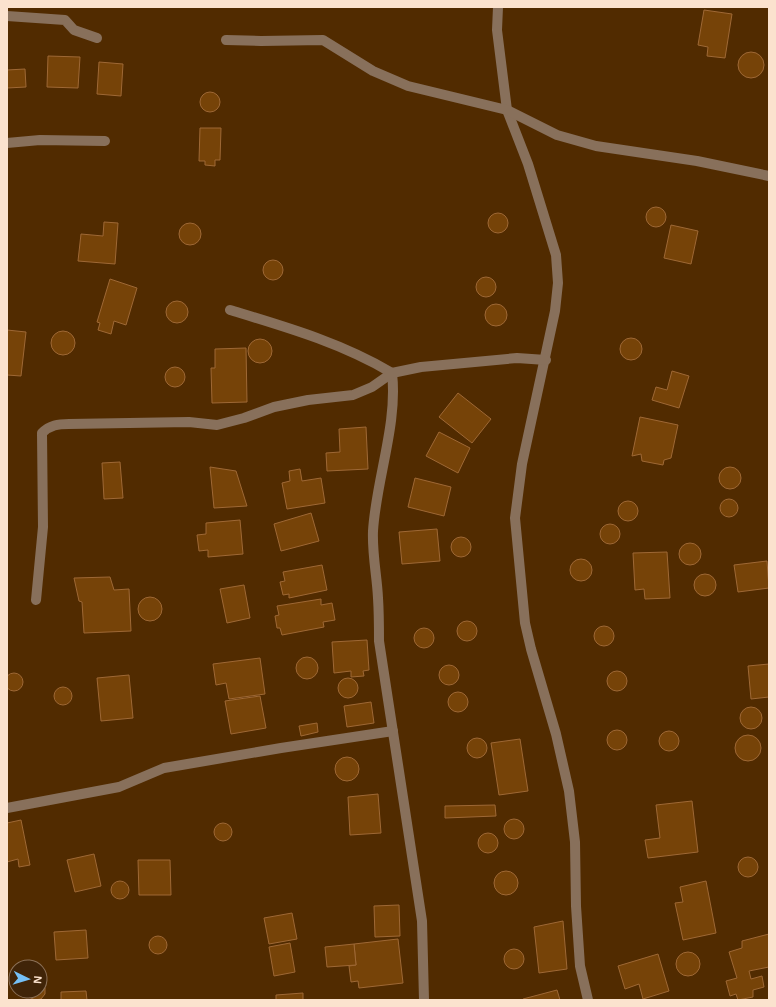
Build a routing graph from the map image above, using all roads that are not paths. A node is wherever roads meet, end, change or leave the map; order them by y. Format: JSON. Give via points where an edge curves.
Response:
{"nodes":[{"id":1,"x":498,"y":7,"type":"edge"},
{"id":2,"x":7,"y":16,"type":"edge"},
{"id":3,"x":97,"y":38,"type":"dead end"},
{"id":4,"x":226,"y":40,"type":"dead end"},
{"id":5,"x":507,"y":110,"type":"junction"},
{"id":6,"x":105,"y":141,"type":"dead end"},
{"id":7,"x":7,"y":143,"type":"edge"},
{"id":8,"x":769,"y":176,"type":"edge"},
{"id":9,"x":230,"y":310,"type":"dead end"},
{"id":10,"x":546,"y":360,"type":"junction"},
{"id":11,"x":392,"y":373,"type":"junction"},
{"id":12,"x":36,"y":600,"type":"dead end"},
{"id":13,"x":393,"y":731,"type":"junction"},
{"id":14,"x":7,"y":808,"type":"edge"},
{"id":15,"x":424,"y":1000,"type":"edge"},
{"id":16,"x":588,"y":1000,"type":"edge"}],
"edges":[{"from":1,"to":5,"type":"street","via":[[497,30]]},
{"from":2,"to":3,"type":"street","via":[[65,20],[74,30]]},
{"from":4,"to":5,"type":"street","via":[[323,40],[373,71],[408,86]]},
{"from":5,"to":8,"type":"street","via":[[557,135],[596,146],[697,161]]},
{"from":5,"to":10,"type":"street","via":[[528,164],[556,255],[558,283]]},
{"from":6,"to":7,"type":"street","via":[[40,140]]},
{"from":9,"to":11,"type":"street","via":[[325,340]]},
{"from":10,"to":11,"type":"street","via":[[503,359],[421,367]]},
{"from":10,"to":16,"type":"street","via":[[517,490],[516,541],[525,623],[569,791],[575,842],[580,966]]},
{"from":11,"to":12,"type":"street","via":[[372,388],[353,395],[274,407],[217,425],[189,422],[56,424],[47,428],[42,433],[43,527]]},
{"from":11,"to":13,"type":"street","via":[[392,413],[373,532],[380,641]]},
{"from":13,"to":14,"type":"street","via":[[164,768],[119,787]]},
{"from":13,"to":15,"type":"street","via":[[422,921]]}]}
